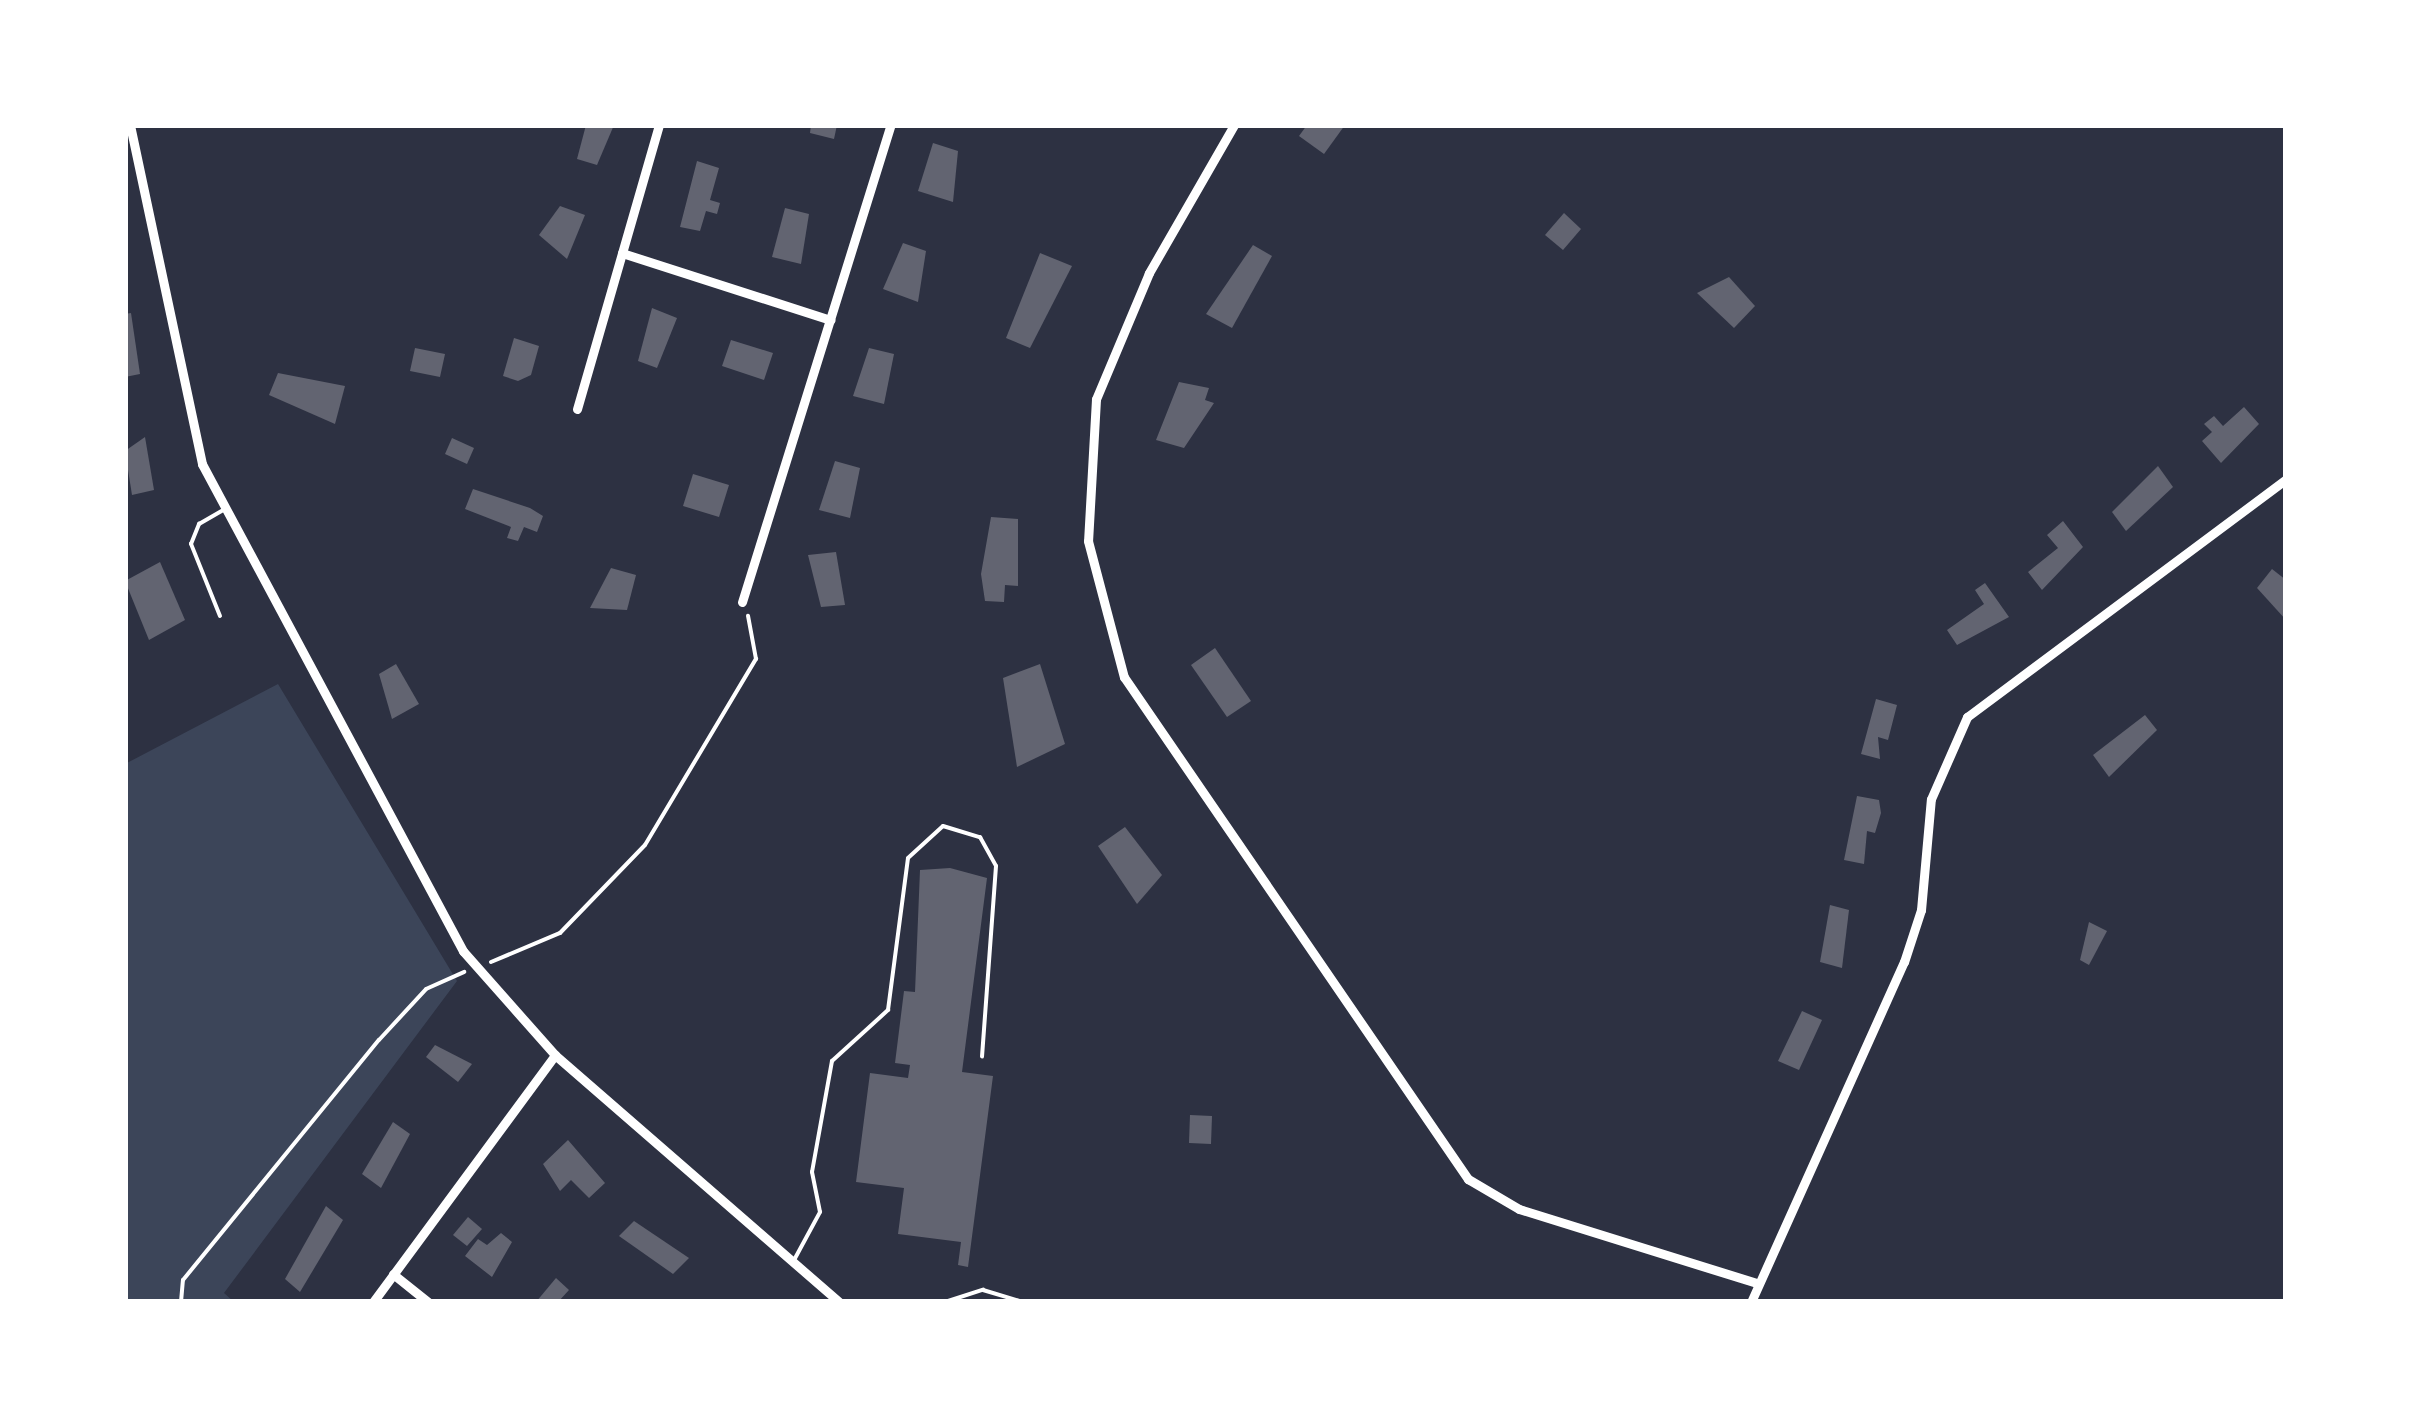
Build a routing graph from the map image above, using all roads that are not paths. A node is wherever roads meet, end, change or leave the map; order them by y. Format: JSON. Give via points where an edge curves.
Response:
{"nodes":[{"id":1,"x":130,"y":125,"type":"edge"},
{"id":2,"x":659,"y":125,"type":"edge"},
{"id":3,"x":891,"y":125,"type":"edge"},
{"id":4,"x":1234,"y":125,"type":"edge"},
{"id":5,"x":622,"y":253,"type":"junction"},
{"id":6,"x":831,"y":320,"type":"junction"},
{"id":7,"x":577,"y":409,"type":"dead end"},
{"id":8,"x":2286,"y":479,"type":"edge"},
{"id":9,"x":224,"y":510,"type":"junction"},
{"id":10,"x":742,"y":602,"type":"road end"},
{"id":11,"x":220,"y":616,"type":"dead end"},
{"id":12,"x":555,"y":1055,"type":"junction"},
{"id":13,"x":982,"y":1056,"type":"dead end"},
{"id":14,"x":793,"y":1262,"type":"junction"},
{"id":15,"x":393,"y":1274,"type":"junction"},
{"id":16,"x":1757,"y":1282,"type":"junction"},
{"id":17,"x":373,"y":1302,"type":"edge"},
{"id":18,"x":428,"y":1302,"type":"edge"},
{"id":19,"x":839,"y":1302,"type":"edge"},
{"id":20,"x":945,"y":1302,"type":"edge"},
{"id":21,"x":1022,"y":1302,"type":"edge"},
{"id":22,"x":1752,"y":1302,"type":"edge"}],
"edges":[{"from":1,"to":9,"type":"street","via":[[183,396]]},
{"from":2,"to":5,"type":"street"},
{"from":3,"to":6,"type":"street"},
{"from":4,"to":16,"type":"street","via":[[1149,272],[1096,400],[1088,540],[1124,677],[1468,1179],[1519,1209]]},
{"from":5,"to":6,"type":"street"},
{"from":5,"to":7,"type":"street"},
{"from":6,"to":10,"type":"street"},
{"from":8,"to":16,"type":"street","via":[[1968,717],[1931,799],[1921,910],[1904,962]]},
{"from":9,"to":11,"type":"lane","via":[[199,524],[192,544]]},
{"from":9,"to":12,"type":"street","via":[[478,971]]},
{"from":12,"to":14,"type":"street"},
{"from":12,"to":15,"type":"street"},
{"from":13,"to":14,"type":"lane","via":[[996,866],[980,837],[942,826],[908,858],[888,1010],[832,1060],[812,1172],[820,1212]]},
{"from":14,"to":19,"type":"street"},
{"from":15,"to":17,"type":"street"},
{"from":15,"to":18,"type":"street"},
{"from":16,"to":22,"type":"street"},
{"from":20,"to":21,"type":"lane","via":[[983,1290]]}]}
